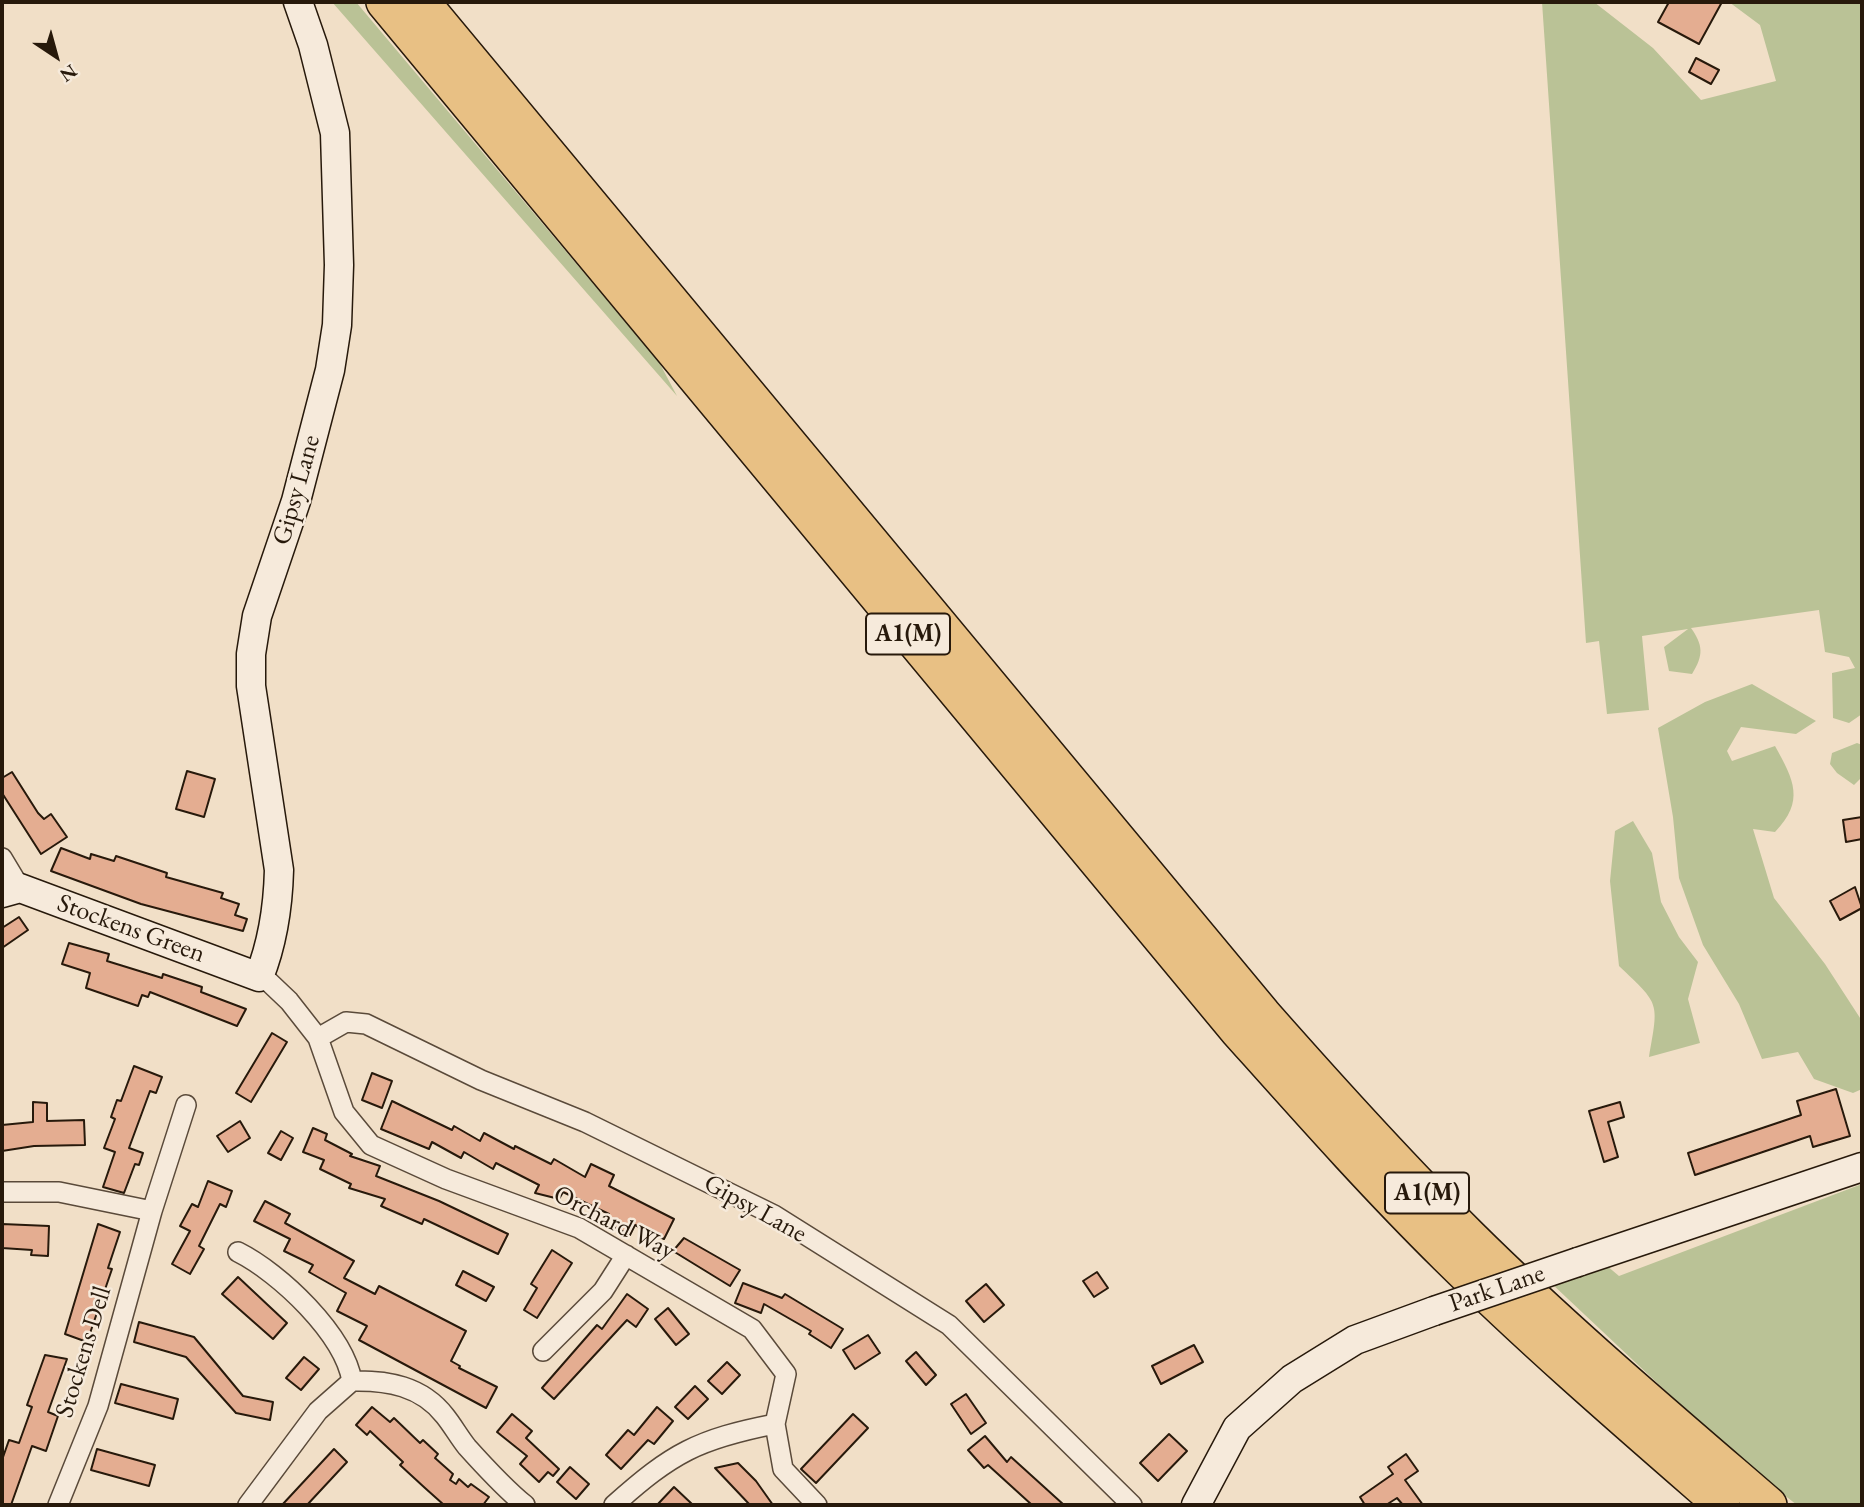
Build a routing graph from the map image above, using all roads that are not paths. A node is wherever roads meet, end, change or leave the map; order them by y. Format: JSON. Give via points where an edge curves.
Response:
{"nodes":[{"id":1,"x":298,"y":2,"type":"edge"},
{"id":2,"x":384,"y":2,"type":"edge"},
{"id":3,"x":422,"y":2,"type":"edge"},
{"id":4,"x":2,"y":858,"type":"edge"},
{"id":5,"x":11,"y":891,"type":"edge"},
{"id":6,"x":259,"y":977,"type":"junction"},
{"id":7,"x":318,"y":1038,"type":"junction"},
{"id":8,"x":186,"y":1105,"type":"dead end"},
{"id":9,"x":1862,"y":1167,"type":"edge"},
{"id":10,"x":2,"y":1192,"type":"edge"},
{"id":11,"x":152,"y":1211,"type":"junction"},
{"id":12,"x":239,"y":1252,"type":"dead end"},
{"id":13,"x":626,"y":1255,"type":"junction"},
{"id":14,"x":543,"y":1351,"type":"dead end"},
{"id":15,"x":352,"y":1381,"type":"junction"},
{"id":16,"x":775,"y":1424,"type":"junction"},
{"id":17,"x":58,"y":1505,"type":"edge"},
{"id":18,"x":248,"y":1505,"type":"edge"},
{"id":19,"x":525,"y":1505,"type":"edge"},
{"id":20,"x":614,"y":1505,"type":"edge"},
{"id":21,"x":817,"y":1505,"type":"edge"},
{"id":22,"x":1132,"y":1505,"type":"edge"},
{"id":23,"x":1196,"y":1505,"type":"edge"},
{"id":24,"x":1722,"y":1505,"type":"edge"},
{"id":25,"x":1769,"y":1505,"type":"edge"}],
"edges":[{"from":1,"to":6,"type":"street","name":"Gipsy Lane","via":[[335,133],[338,313],[330,370],[296,501],[257,616],[251,654],[251,686],[279,870],[270,950]]},
{"from":2,"to":24,"type":"highway","number":"A1(M)","via":[[1238,1031],[1447,1256]]},
{"from":3,"to":25,"type":"highway","number":"A1(M)","via":[[1335,1096],[1551,1314]]},
{"from":4,"to":5,"type":"street"},
{"from":5,"to":6,"type":"street","name":"Stockens Green"},
{"from":6,"to":7,"type":"street","name":"Orchard Way","via":[[289,1000]]},
{"from":7,"to":13,"type":"street","name":"Orchard Way","via":[[344,1112],[371,1145],[446,1179],[579,1228]]},
{"from":7,"to":22,"type":"street","name":"Gipsy Lane","via":[[346,1023],[366,1024],[481,1080],[585,1122],[774,1215],[949,1325]]},
{"from":8,"to":11,"type":"street","name":"Stockens Dell"},
{"from":9,"to":23,"type":"street","name":"Park Lane","bridge":true,"via":[[1355,1340],[1292,1378],[1237,1428]]},
{"from":10,"to":11,"type":"street","via":[[59,1192]]},
{"from":11,"to":17,"type":"street","name":"Stockens Dell","via":[[98,1406]]},
{"from":12,"to":15,"type":"street","via":[[294,1291],[343,1355]]},
{"from":13,"to":14,"type":"street","via":[[603,1291]]},
{"from":13,"to":16,"type":"street","name":"Orchard Way","via":[[751,1329],[786,1374]]},
{"from":15,"to":18,"type":"street","via":[[318,1410]]},
{"from":15,"to":19,"type":"street","via":[[399,1385],[425,1397]]},
{"from":16,"to":20,"type":"street","via":[[726,1434],[680,1451]]},
{"from":16,"to":21,"type":"street","name":"Orchard Way","via":[[783,1469]]}]}
